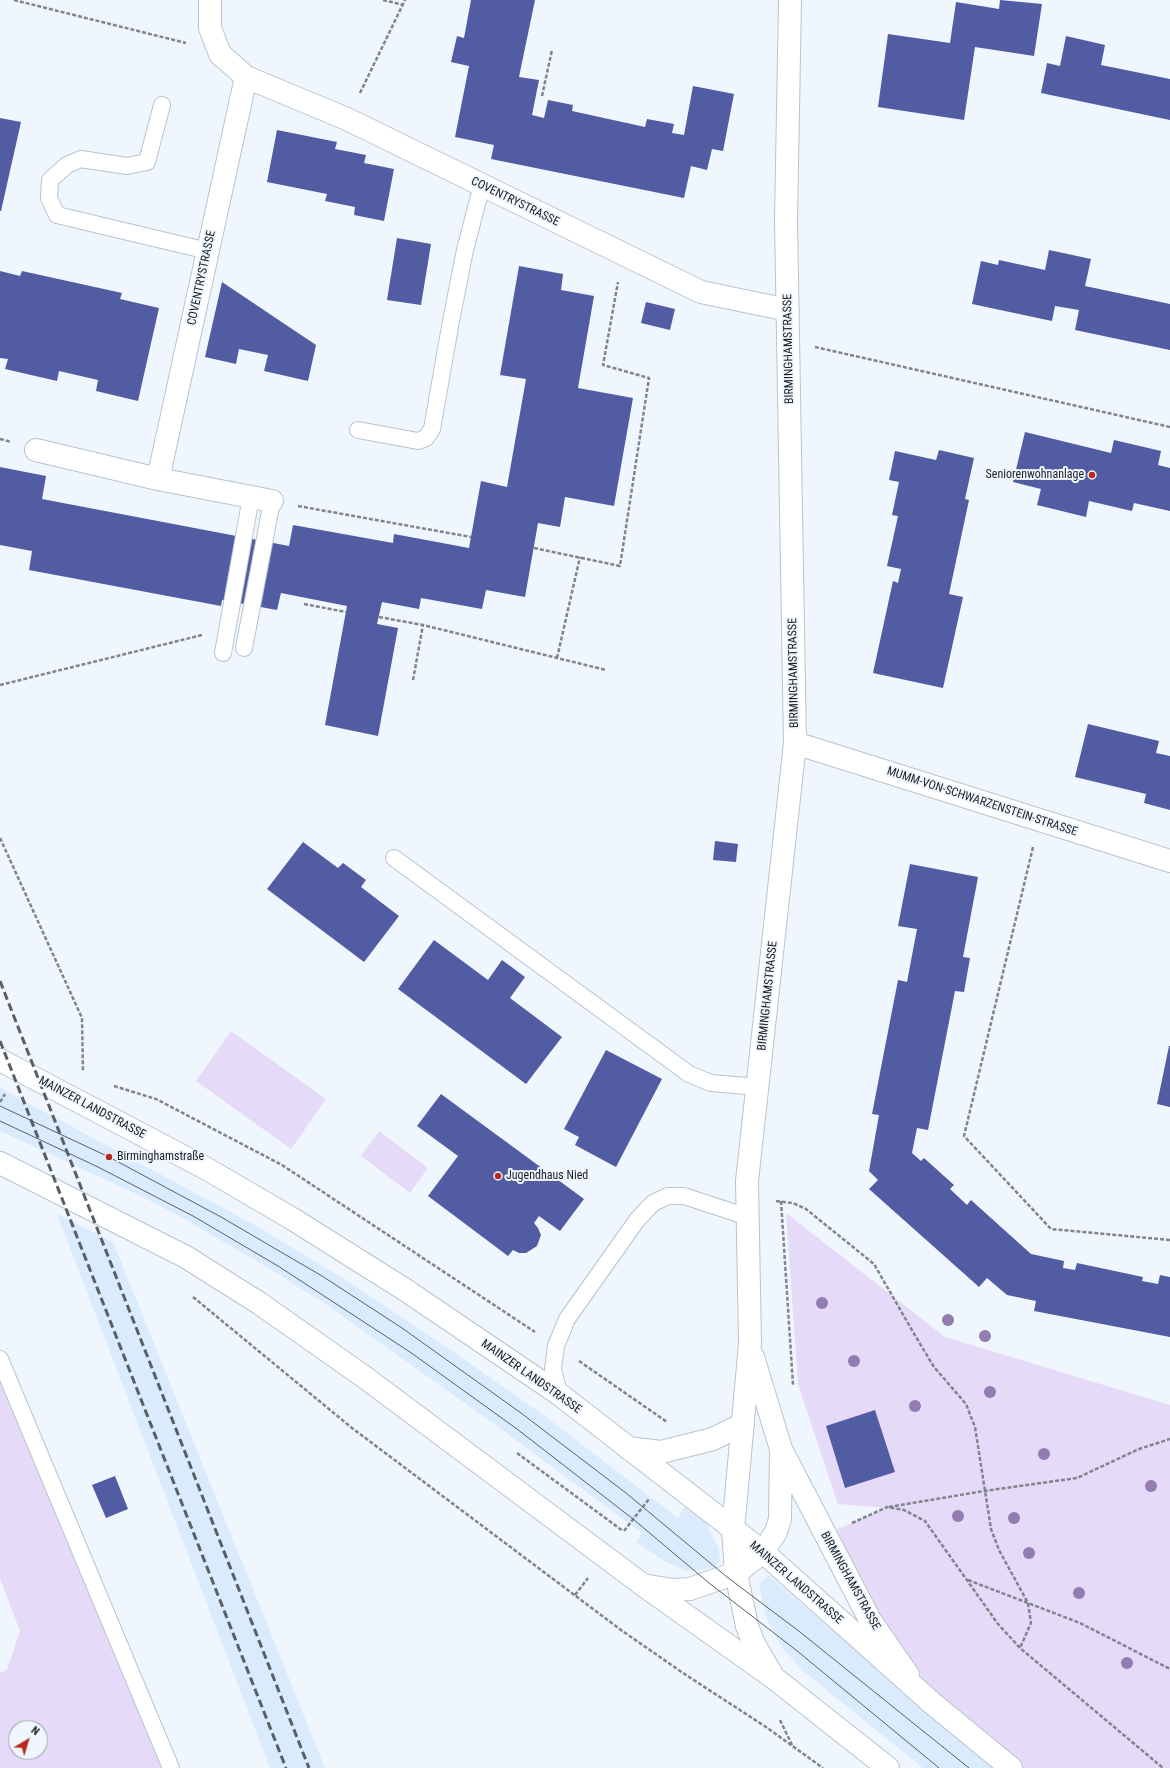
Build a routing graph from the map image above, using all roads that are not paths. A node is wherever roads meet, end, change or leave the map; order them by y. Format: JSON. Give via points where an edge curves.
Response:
{"nodes":[{"id":1,"x":210,"y":0,"type":"edge"},
{"id":2,"x":790,"y":0,"type":"edge"},
{"id":3,"x":246,"y":77,"type":"junction"},
{"id":4,"x":162,"y":105,"type":"dead end"},
{"id":5,"x":482,"y":185,"type":"junction"},
{"id":6,"x":208,"y":251,"type":"junction"},
{"id":7,"x":788,"y":310,"type":"junction"},
{"id":8,"x":358,"y":430,"type":"dead end"},
{"id":9,"x":36,"y":450,"type":"dead end"},
{"id":10,"x":158,"y":479,"type":"junction"},
{"id":11,"x":261,"y":499,"type":"junction"},
{"id":12,"x":244,"y":648,"type":"dead end"},
{"id":13,"x":223,"y":653,"type":"dead end"},
{"id":14,"x":795,"y":743,"type":"junction"},
{"id":15,"x":394,"y":858,"type":"dead end"},
{"id":16,"x":1170,"y":861,"type":"edge"},
{"id":17,"x":0,"y":1060,"type":"edge"},
{"id":18,"x":758,"y":1087,"type":"junction"},
{"id":19,"x":0,"y":1163,"type":"edge"},
{"id":20,"x":748,"y":1209,"type":"junction"},
{"id":21,"x":750,"y":1344,"type":"junction"},
{"id":22,"x":0,"y":1359,"type":"edge"},
{"id":23,"x":559,"y":1394,"type":"junction"},
{"id":24,"x":743,"y":1424,"type":"junction"},
{"id":25,"x":628,"y":1448,"type":"junction"},
{"id":26,"x":781,"y":1449,"type":"junction"},
{"id":27,"x":733,"y":1530,"type":"junction"},
{"id":28,"x":763,"y":1552,"type":"junction"},
{"id":29,"x":736,"y":1573,"type":"junction"},
{"id":30,"x":643,"y":1585,"type":"junction"},
{"id":31,"x":774,"y":1678,"type":"junction"},
{"id":32,"x":932,"y":1703,"type":"junction"},
{"id":33,"x":170,"y":1768,"type":"edge"},
{"id":34,"x":888,"y":1768,"type":"edge"},
{"id":35,"x":1011,"y":1768,"type":"edge"}],
"edges":[{"from":1,"to":3,"type":"street","name":"COVENTRYSTRASSE","via":[[210,28],[220,54]]},
{"from":2,"to":7,"type":"street","name":"BIRMINGHAMSTRASSE","via":[[786,220]]},
{"from":3,"to":5,"type":"street","name":"COVENTRYSTRASSE","via":[[347,119]]},
{"from":3,"to":6,"type":"street","name":"COVENTRYSTRASSE"},
{"from":4,"to":6,"type":"lane","via":[[147,162],[127,166],[81,159],[67,165],[50,180],[49,198],[57,215]]},
{"from":5,"to":7,"type":"street","name":"COVENTRYSTRASSE","via":[[701,292]]},
{"from":5,"to":8,"type":"lane","via":[[451,321],[432,429],[426,438],[418,441]]},
{"from":6,"to":10,"type":"street","name":"COVENTRYSTRASSE"},
{"from":7,"to":14,"type":"street","name":"BIRMINGHAMSTRASSE"},
{"from":9,"to":10,"type":"street"},
{"from":10,"to":11,"type":"street"},
{"from":11,"to":12,"type":"lane"},
{"from":11,"to":13,"type":"lane","via":[[227,628]]},
{"from":14,"to":16,"type":"street","name":"MUMM-VON-SCHWARZENSTEIN-STRASSE"},
{"from":14,"to":18,"type":"street","name":"BIRMINGHAMSTRASSE"},
{"from":15,"to":18,"type":"lane","via":[[689,1074],[711,1083]]},
{"from":17,"to":23,"type":"street","name":"MAINZER LANDSTRASSE","via":[[207,1169],[292,1218],[404,1289]]},
{"from":18,"to":20,"type":"street","name":"BIRMINGHAMSTRASSE","via":[[747,1181]]},
{"from":19,"to":30,"type":"street","via":[[186,1257],[259,1303],[363,1376]]},
{"from":20,"to":21,"type":"street","name":"BIRMINGHAMSTRASSE"},
{"from":20,"to":23,"type":"lane","via":[[684,1196],[668,1196],[653,1203],[637,1220],[567,1319],[556,1346],[553,1369]]},
{"from":21,"to":24,"type":"street","name":"BIRMINGHAMSTRASSE"},
{"from":21,"to":26,"type":"street","name":"BIRMINGHAMSTRASSE"},
{"from":22,"to":33,"type":"lane"},
{"from":23,"to":25,"type":"street","name":"MAINZER LANDSTRASSE"},
{"from":24,"to":25,"type":"street","via":[[713,1439],[661,1452]]},
{"from":24,"to":27,"type":"street","name":"BIRMINGHAMSTRASSE"},
{"from":25,"to":27,"type":"street","name":"MAINZER LANDSTRASSE"},
{"from":26,"to":28,"type":"street","name":"BIRMINGHAMSTRASSE","via":[[780,1519],[776,1532]]},
{"from":26,"to":32,"type":"street","name":"BIRMINGHAMSTRASSE","via":[[870,1620],[898,1663]]},
{"from":27,"to":28,"type":"street","name":"MAINZER LANDSTRASSE"},
{"from":27,"to":29,"type":"street","name":"BIRMINGHAMSTRASSE"},
{"from":28,"to":29,"type":"street","name":"BIRMINGHAMSTRASSE"},
{"from":28,"to":32,"type":"street","name":"MAINZER LANDSTRASSE"},
{"from":29,"to":30,"type":"street","name":"BIRMINGHAMSTRASSE","via":[[690,1589],[672,1590]]},
{"from":29,"to":31,"type":"street","name":"BIRMINGHAMSTRASSE","via":[[746,1626]]},
{"from":30,"to":31,"type":"street"},
{"from":31,"to":34,"type":"street"},
{"from":32,"to":35,"type":"street","name":"MAINZER LANDSTRASSE"}]}
